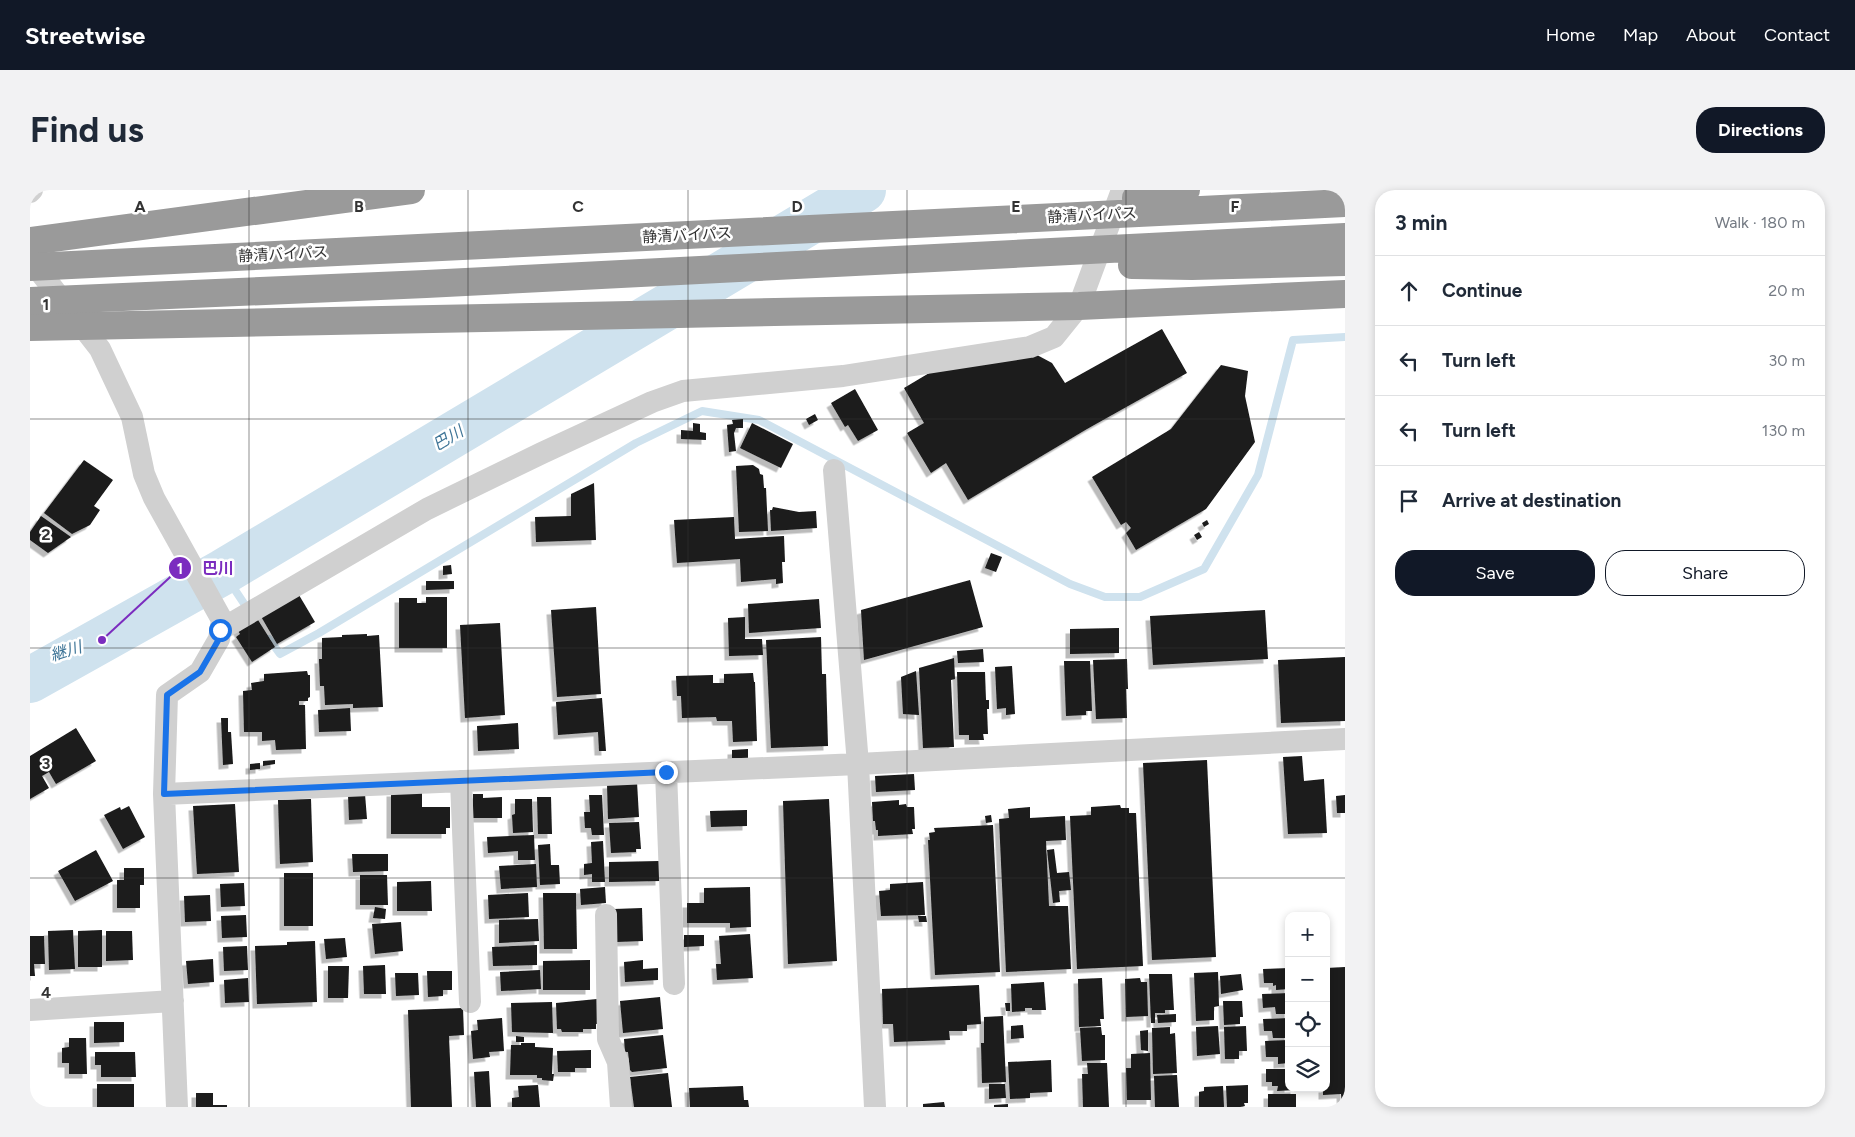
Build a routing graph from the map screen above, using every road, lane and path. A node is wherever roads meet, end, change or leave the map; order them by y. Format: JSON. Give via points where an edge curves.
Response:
{"nodes":[{"id":1,"x":411,"y":190,"type":"edge"},
{"id":2,"x":1122,"y":190,"type":"edge"},
{"id":3,"x":1186,"y":190,"type":"edge"},
{"id":4,"x":1345,"y":203,"type":"edge"},
{"id":5,"x":984,"y":220,"type":"junction"},
{"id":6,"x":1345,"y":237,"type":"edge"},
{"id":7,"x":30,"y":242,"type":"edge"},
{"id":8,"x":956,"y":256,"type":"junction"},
{"id":9,"x":30,"y":259,"type":"edge"},
{"id":10,"x":1345,"y":262,"type":"edge"},
{"id":11,"x":30,"y":267,"type":"edge"},
{"id":12,"x":1345,"y":294,"type":"edge"},
{"id":13,"x":30,"y":301,"type":"edge"},
{"id":14,"x":1079,"y":306,"type":"junction"},
{"id":15,"x":82,"y":326,"type":"junction"},
{"id":16,"x":30,"y":327,"type":"edge"},
{"id":17,"x":834,"y":470,"type":"dead end"},
{"id":18,"x":221,"y":625,"type":"junction"},
{"id":19,"x":1345,"y":739,"type":"edge"},
{"id":20,"x":858,"y":764,"type":"junction"},
{"id":21,"x":666,"y":772,"type":"junction"},
{"id":22,"x":461,"y":781,"type":"junction"},
{"id":23,"x":164,"y":794,"type":"junction"},
{"id":24,"x":606,"y":915,"type":"dead end"},
{"id":25,"x":674,"y":984,"type":"dead end"},
{"id":26,"x":173,"y":1001,"type":"junction"},
{"id":27,"x":470,"y":1002,"type":"dead end"},
{"id":28,"x":30,"y":1010,"type":"edge"},
{"id":29,"x":177,"y":1107,"type":"edge"},
{"id":30,"x":620,"y":1107,"type":"edge"},
{"id":31,"x":875,"y":1107,"type":"edge"}],
"edges":[{"from":1,"to":7,"type":"highway"},
{"from":2,"to":14,"type":"street"},
{"from":3,"to":5,"type":"highway","bridge":true},
{"from":4,"to":5,"type":"highway","name":"静清バイパス","bridge":true},
{"from":5,"to":11,"type":"highway","name":"静清バイパス","bridge":true},
{"from":6,"to":8,"type":"highway","bridge":true},
{"from":8,"to":10,"type":"highway","bridge":true,"via":[[1182,266]]},
{"from":8,"to":13,"type":"highway","bridge":true},
{"from":9,"to":15,"type":"street"},
{"from":12,"to":14,"type":"highway"},
{"from":14,"to":15,"type":"highway"},
{"from":14,"to":18,"type":"street","via":[[1054,337],[1030,347],[843,376],[683,391],[652,402],[427,509]]},
{"from":15,"to":16,"type":"highway"},
{"from":15,"to":18,"type":"street","via":[[100,349],[132,417],[144,474]]},
{"from":17,"to":20,"type":"street"},
{"from":18,"to":23,"type":"street","via":[[219,639],[200,672],[167,695]]},
{"from":19,"to":20,"type":"street"},
{"from":20,"to":21,"type":"street"},
{"from":20,"to":31,"type":"street"},
{"from":21,"to":22,"type":"street"},
{"from":21,"to":25,"type":"street"},
{"from":22,"to":23,"type":"street"},
{"from":22,"to":27,"type":"street"},
{"from":23,"to":26,"type":"street"},
{"from":24,"to":30,"type":"street","via":[[608,1039],[618,1062]]},
{"from":26,"to":28,"type":"street"},
{"from":26,"to":29,"type":"street"}]}
